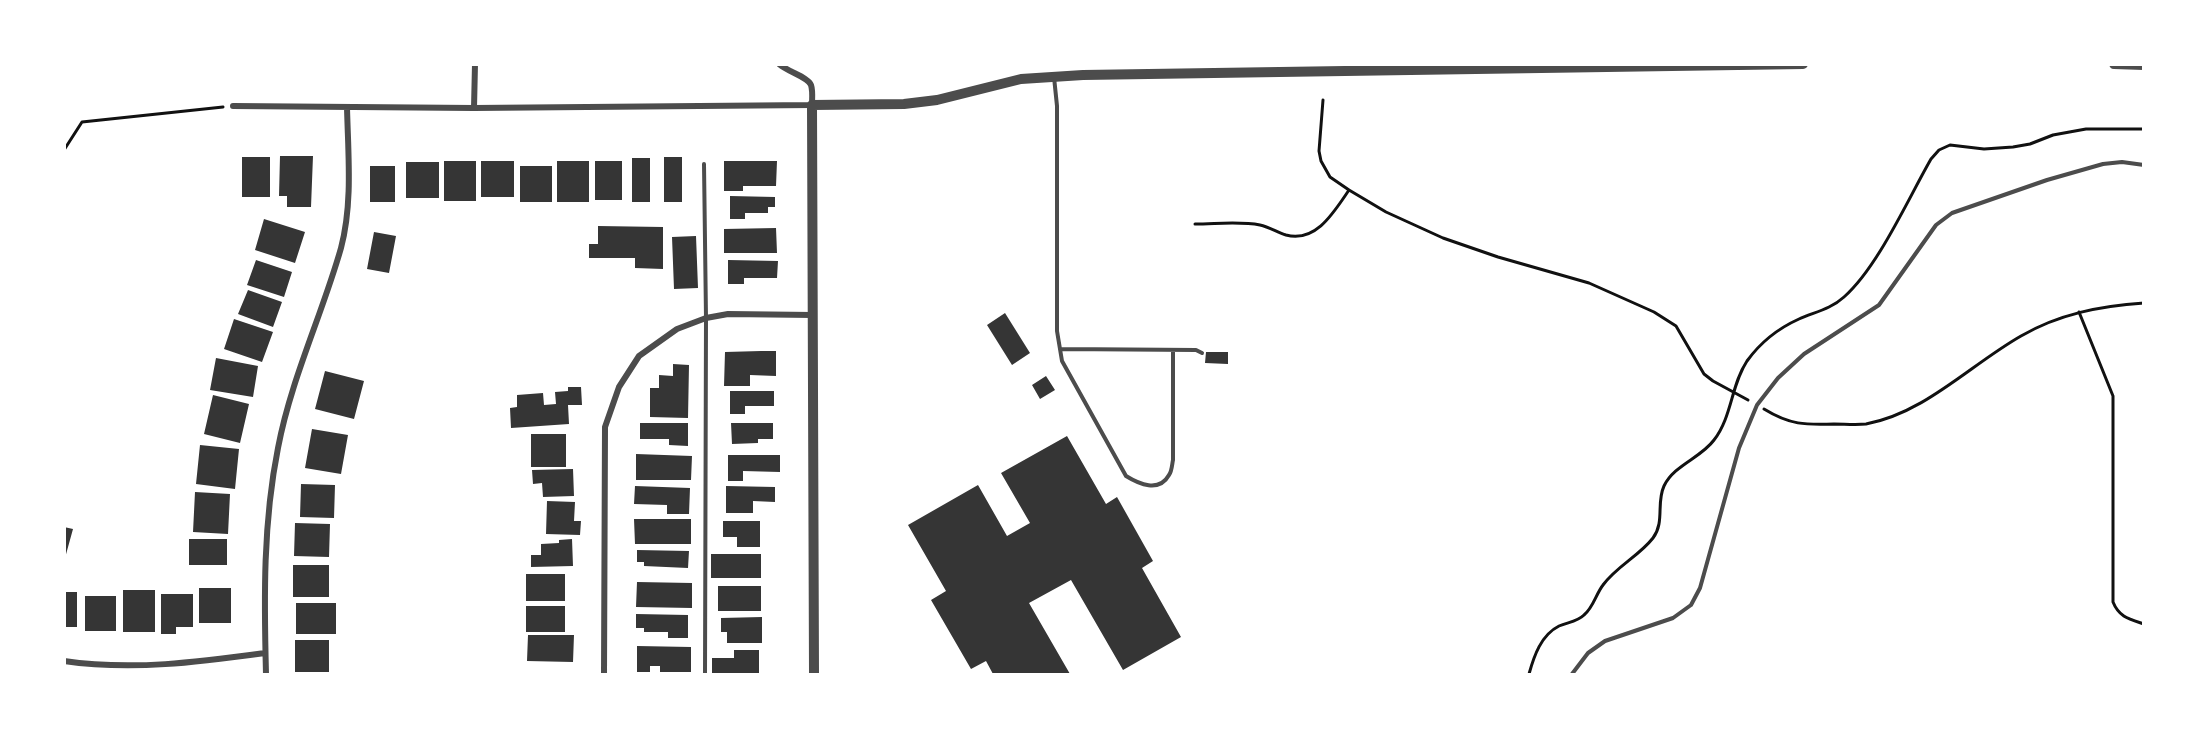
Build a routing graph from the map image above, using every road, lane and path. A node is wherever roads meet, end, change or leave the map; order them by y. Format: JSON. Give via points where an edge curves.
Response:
{"nodes":[{"id":1,"x":475,"y":64,"type":"edge"},
{"id":2,"x":779,"y":64,"type":"edge"},
{"id":3,"x":1803,"y":64,"type":"edge"},
{"id":4,"x":2114,"y":64,"type":"edge"},
{"id":5,"x":2144,"y":65,"type":"edge"},
{"id":6,"x":1054,"y":76,"type":"junction"},
{"id":7,"x":1323,"y":100,"type":"dead end"},
{"id":8,"x":812,"y":105,"type":"junction"},
{"id":9,"x":232,"y":106,"type":"joint"},
{"id":10,"x":347,"y":107,"type":"junction"},
{"id":11,"x":474,"y":108,"type":"junction"},
{"id":12,"x":64,"y":150,"type":"edge"},
{"id":13,"x":704,"y":164,"type":"dead end"},
{"id":14,"x":2144,"y":165,"type":"edge"},
{"id":15,"x":1349,"y":190,"type":"junction"},
{"id":16,"x":1195,"y":224,"type":"dead end"},
{"id":17,"x":2144,"y":303,"type":"edge"},
{"id":18,"x":2079,"y":312,"type":"junction"},
{"id":19,"x":813,"y":315,"type":"junction"},
{"id":20,"x":706,"y":318,"type":"junction"},
{"id":21,"x":1060,"y":349,"type":"junction"},
{"id":22,"x":1173,"y":350,"type":"junction"},
{"id":23,"x":1202,"y":353,"type":"dead end"},
{"id":24,"x":1757,"y":405,"type":"junction"},
{"id":25,"x":2144,"y":624,"type":"edge"},
{"id":26,"x":266,"y":653,"type":"junction"},
{"id":27,"x":64,"y":661,"type":"edge"},
{"id":28,"x":266,"y":675,"type":"edge"},
{"id":29,"x":604,"y":675,"type":"edge"},
{"id":30,"x":705,"y":675,"type":"edge"},
{"id":31,"x":814,"y":675,"type":"edge"},
{"id":32,"x":1572,"y":675,"type":"edge"}],
"edges":[{"from":1,"to":11,"type":"street"},
{"from":2,"to":8,"type":"street","via":[[787,72],[806,78],[811,85]]},
{"from":3,"to":6,"type":"street"},
{"from":4,"to":5,"type":"street"},
{"from":6,"to":8,"type":"street","via":[[1021,79],[904,104]]},
{"from":6,"to":21,"type":"lane"},
{"from":7,"to":15,"type":"path","via":[[1321,162],[1330,177]]},
{"from":8,"to":11,"type":"street"},
{"from":8,"to":19,"type":"street"},
{"from":9,"to":10,"type":"street"},
{"from":9,"to":12,"type":"path","via":[[82,122]]},
{"from":10,"to":11,"type":"street"},
{"from":10,"to":26,"type":"street","via":[[346,224],[292,390],[270,497],[264,572]]},
{"from":13,"to":20,"type":"lane"},
{"from":14,"to":24,"type":"lane","via":[[2103,164],[1952,213],[1925,238],[1879,304],[1804,354]]},
{"from":15,"to":16,"type":"path","via":[[1325,221],[1304,236],[1284,234],[1257,224]]},
{"from":15,"to":24,"type":"path","via":[[1443,238],[1589,283],[1654,312],[1676,327],[1704,374]]},
{"from":17,"to":18,"type":"path"},
{"from":18,"to":24,"type":"path","via":[[2021,336],[1924,400],[1866,424],[1791,423]]},
{"from":18,"to":25,"type":"path","via":[[2113,396],[2113,602],[2122,617]]},
{"from":19,"to":20,"type":"street","via":[[728,314]]},
{"from":19,"to":31,"type":"street"},
{"from":20,"to":29,"type":"street","via":[[677,329],[639,356],[619,387],[605,427]]},
{"from":20,"to":30,"type":"lane"},
{"from":21,"to":22,"type":"lane"},
{"from":21,"to":22,"type":"lane","via":[[1062,361],[1126,476],[1142,485],[1159,484],[1169,475],[1173,460]]},
{"from":22,"to":23,"type":"lane"},
{"from":24,"to":32,"type":"lane","via":[[1739,448],[1706,571],[1690,605],[1673,618],[1605,641],[1588,653]]},
{"from":26,"to":27,"type":"street","via":[[147,666]]},
{"from":26,"to":28,"type":"street"}]}
